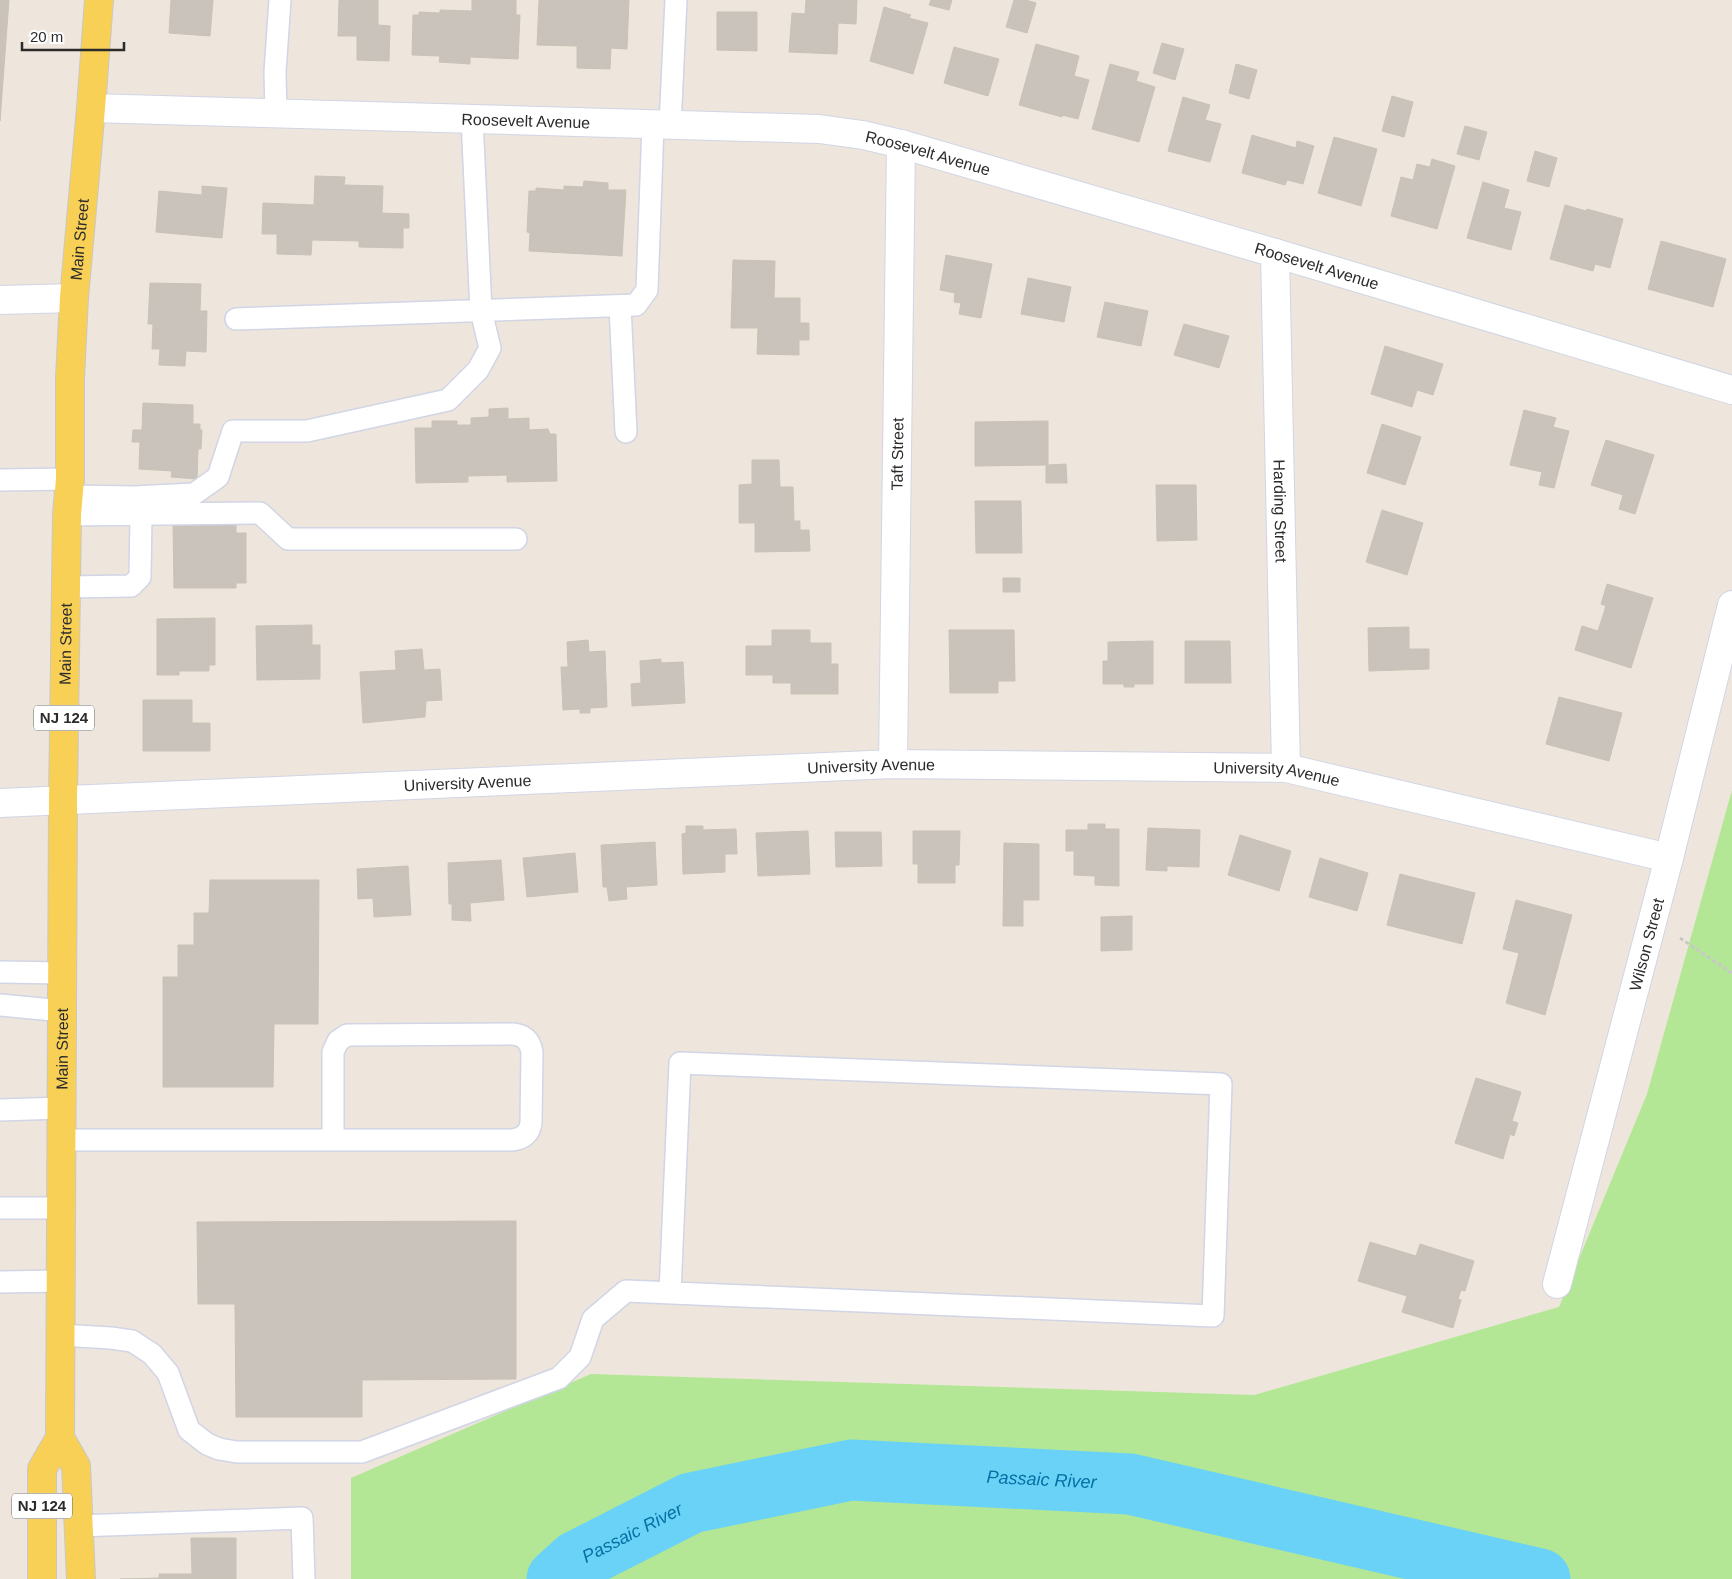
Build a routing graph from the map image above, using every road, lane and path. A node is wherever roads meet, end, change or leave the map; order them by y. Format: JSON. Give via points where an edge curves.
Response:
{"nodes":[{"id":1,"x":99,"y":0,"type":"edge"},
{"id":2,"x":280,"y":0,"type":"edge"},
{"id":3,"x":676,"y":0,"type":"edge"},
{"id":4,"x":92,"y":108,"type":"junction"},
{"id":5,"x":276,"y":113,"type":"junction"},
{"id":6,"x":472,"y":120,"type":"junction"},
{"id":7,"x":661,"y":125,"type":"junction"},
{"id":8,"x":901,"y":144,"type":"junction"},
{"id":9,"x":1275,"y":253,"type":"junction"},
{"id":10,"x":74,"y":298,"type":"junction"},
{"id":11,"x":0,"y":300,"type":"edge"},
{"id":12,"x":620,"y":306,"type":"junction"},
{"id":13,"x":481,"y":311,"type":"junction"},
{"id":14,"x":236,"y":319,"type":"dead end"},
{"id":15,"x":1732,"y":390,"type":"edge"},
{"id":16,"x":626,"y":432,"type":"dead end"},
{"id":17,"x":0,"y":480,"type":"edge"},
{"id":18,"x":69,"y":497,"type":"junction"},
{"id":19,"x":141,"y":515,"type":"junction"},
{"id":20,"x":516,"y":539,"type":"dead end"},
{"id":21,"x":66,"y":587,"type":"junction"},
{"id":22,"x":1732,"y":604,"type":"edge"},
{"id":23,"x":894,"y":764,"type":"junction"},
{"id":24,"x":1286,"y":768,"type":"junction"},
{"id":25,"x":63,"y":800,"type":"junction"},
{"id":26,"x":0,"y":803,"type":"edge"},
{"id":27,"x":1669,"y":858,"type":"junction"},
{"id":28,"x":1650,"y":930,"type":"junction"},
{"id":29,"x":0,"y":972,"type":"edge"},
{"id":30,"x":63,"y":973,"type":"junction"},
{"id":31,"x":1732,"y":973,"type":"edge"},
{"id":32,"x":0,"y":1005,"type":"edge"},
{"id":33,"x":63,"y":1011,"type":"junction"},
{"id":34,"x":62,"y":1108,"type":"junction"},
{"id":35,"x":0,"y":1110,"type":"edge"},
{"id":36,"x":62,"y":1140,"type":"junction"},
{"id":37,"x":333,"y":1140,"type":"junction"},
{"id":38,"x":0,"y":1208,"type":"edge"},
{"id":39,"x":61,"y":1208,"type":"junction"},
{"id":40,"x":0,"y":1282,"type":"edge"},
{"id":41,"x":61,"y":1282,"type":"junction"},
{"id":42,"x":1557,"y":1284,"type":"dead end"},
{"id":43,"x":670,"y":1293,"type":"junction"},
{"id":44,"x":60,"y":1335,"type":"junction"},
{"id":45,"x":60,"y":1438,"type":"junction"},
{"id":46,"x":78,"y":1526,"type":"junction"},
{"id":47,"x":42,"y":1579,"type":"edge"},
{"id":48,"x":82,"y":1579,"type":"edge"},
{"id":49,"x":304,"y":1579,"type":"edge"}],
"edges":[{"from":1,"to":4,"type":"main road","name":"Main Street","number":"NJ 124"},
{"from":2,"to":5,"type":"lane"},
{"from":3,"to":7,"type":"lane"},
{"from":4,"to":5,"type":"street","name":"Roosevelt Avenue"},
{"from":4,"to":10,"type":"main road","name":"Main Street","number":"NJ 124"},
{"from":5,"to":6,"type":"street","name":"Roosevelt Avenue"},
{"from":6,"to":7,"type":"street","name":"Roosevelt Avenue"},
{"from":6,"to":13,"type":"lane"},
{"from":7,"to":8,"type":"street","name":"Roosevelt Avenue","via":[[819,129]]},
{"from":7,"to":12,"type":"lane","via":[[647,290],[636,306]]},
{"from":8,"to":9,"type":"street","name":"Roosevelt Avenue"},
{"from":8,"to":23,"type":"street","name":"Taft Street"},
{"from":9,"to":15,"type":"street","name":"Roosevelt Avenue"},
{"from":9,"to":24,"type":"street","name":"Harding Street"},
{"from":10,"to":11,"type":"street"},
{"from":10,"to":18,"type":"main road","name":"Main Street","number":"NJ 124"},
{"from":12,"to":13,"type":"lane"},
{"from":12,"to":16,"type":"lane"},
{"from":13,"to":14,"type":"lane"},
{"from":13,"to":18,"type":"lane","via":[[490,348],[478,370],[448,400],[307,431],[233,430],[218,477],[194,494]]},
{"from":17,"to":18,"type":"lane"},
{"from":18,"to":19,"type":"lane"},
{"from":18,"to":21,"type":"main road","name":"Main Street","number":"NJ 124"},
{"from":19,"to":20,"type":"lane","via":[[260,513],[288,539]]},
{"from":19,"to":21,"type":"lane","via":[[140,577],[136,582],[131,586]]},
{"from":21,"to":25,"type":"main road","name":"Main Street","number":"NJ 124"},
{"from":22,"to":27,"type":"street","name":"Wilson Street"},
{"from":23,"to":24,"type":"street","name":"University Avenue"},
{"from":23,"to":25,"type":"street","name":"University Avenue"},
{"from":24,"to":27,"type":"street","name":"University Avenue"},
{"from":25,"to":26,"type":"street","name":"University Avenue"},
{"from":25,"to":30,"type":"main road","name":"Main Street","number":"NJ 124"},
{"from":27,"to":28,"type":"street","name":"Wilson Street"},
{"from":28,"to":31,"type":"path","via":[[1681,938]]},
{"from":28,"to":42,"type":"street","name":"Wilson Street"},
{"from":29,"to":30,"type":"lane"},
{"from":30,"to":33,"type":"main road","name":"Main Street","number":"NJ 124"},
{"from":32,"to":33,"type":"lane"},
{"from":33,"to":34,"type":"main road","name":"Main Street","number":"NJ 124"},
{"from":34,"to":35,"type":"lane"},
{"from":34,"to":36,"type":"main road","name":"Main Street","number":"NJ 124"},
{"from":36,"to":37,"type":"lane"},
{"from":36,"to":39,"type":"main road","name":"Main Street","number":"NJ 124"},
{"from":37,"to":37,"type":"lane","via":[[333,1052],[338,1041],[348,1035],[513,1034],[530,1043],[531,1123],[521,1139]]},
{"from":38,"to":39,"type":"lane"},
{"from":39,"to":41,"type":"main road","name":"Main Street","number":"NJ 124"},
{"from":40,"to":41,"type":"lane"},
{"from":41,"to":44,"type":"main road","name":"Main Street","number":"NJ 124"},
{"from":43,"to":43,"type":"lane","via":[[1213,1316],[1221,1084],[680,1063]]},
{"from":43,"to":44,"type":"lane","via":[[626,1291],[593,1319],[580,1357],[559,1378],[362,1452],[237,1452],[207,1444],[189,1430],[168,1373],[152,1354],[132,1341]]},
{"from":44,"to":45,"type":"main road","name":"Main Street","number":"NJ 124"},
{"from":45,"to":46,"type":"main road","number":"NJ 124","via":[[76,1466]]},
{"from":45,"to":47,"type":"main road","number":"NJ 124","via":[[42,1469]]},
{"from":46,"to":48,"type":"main road","number":"NJ 124"},
{"from":46,"to":49,"type":"lane","via":[[302,1518]]}]}
